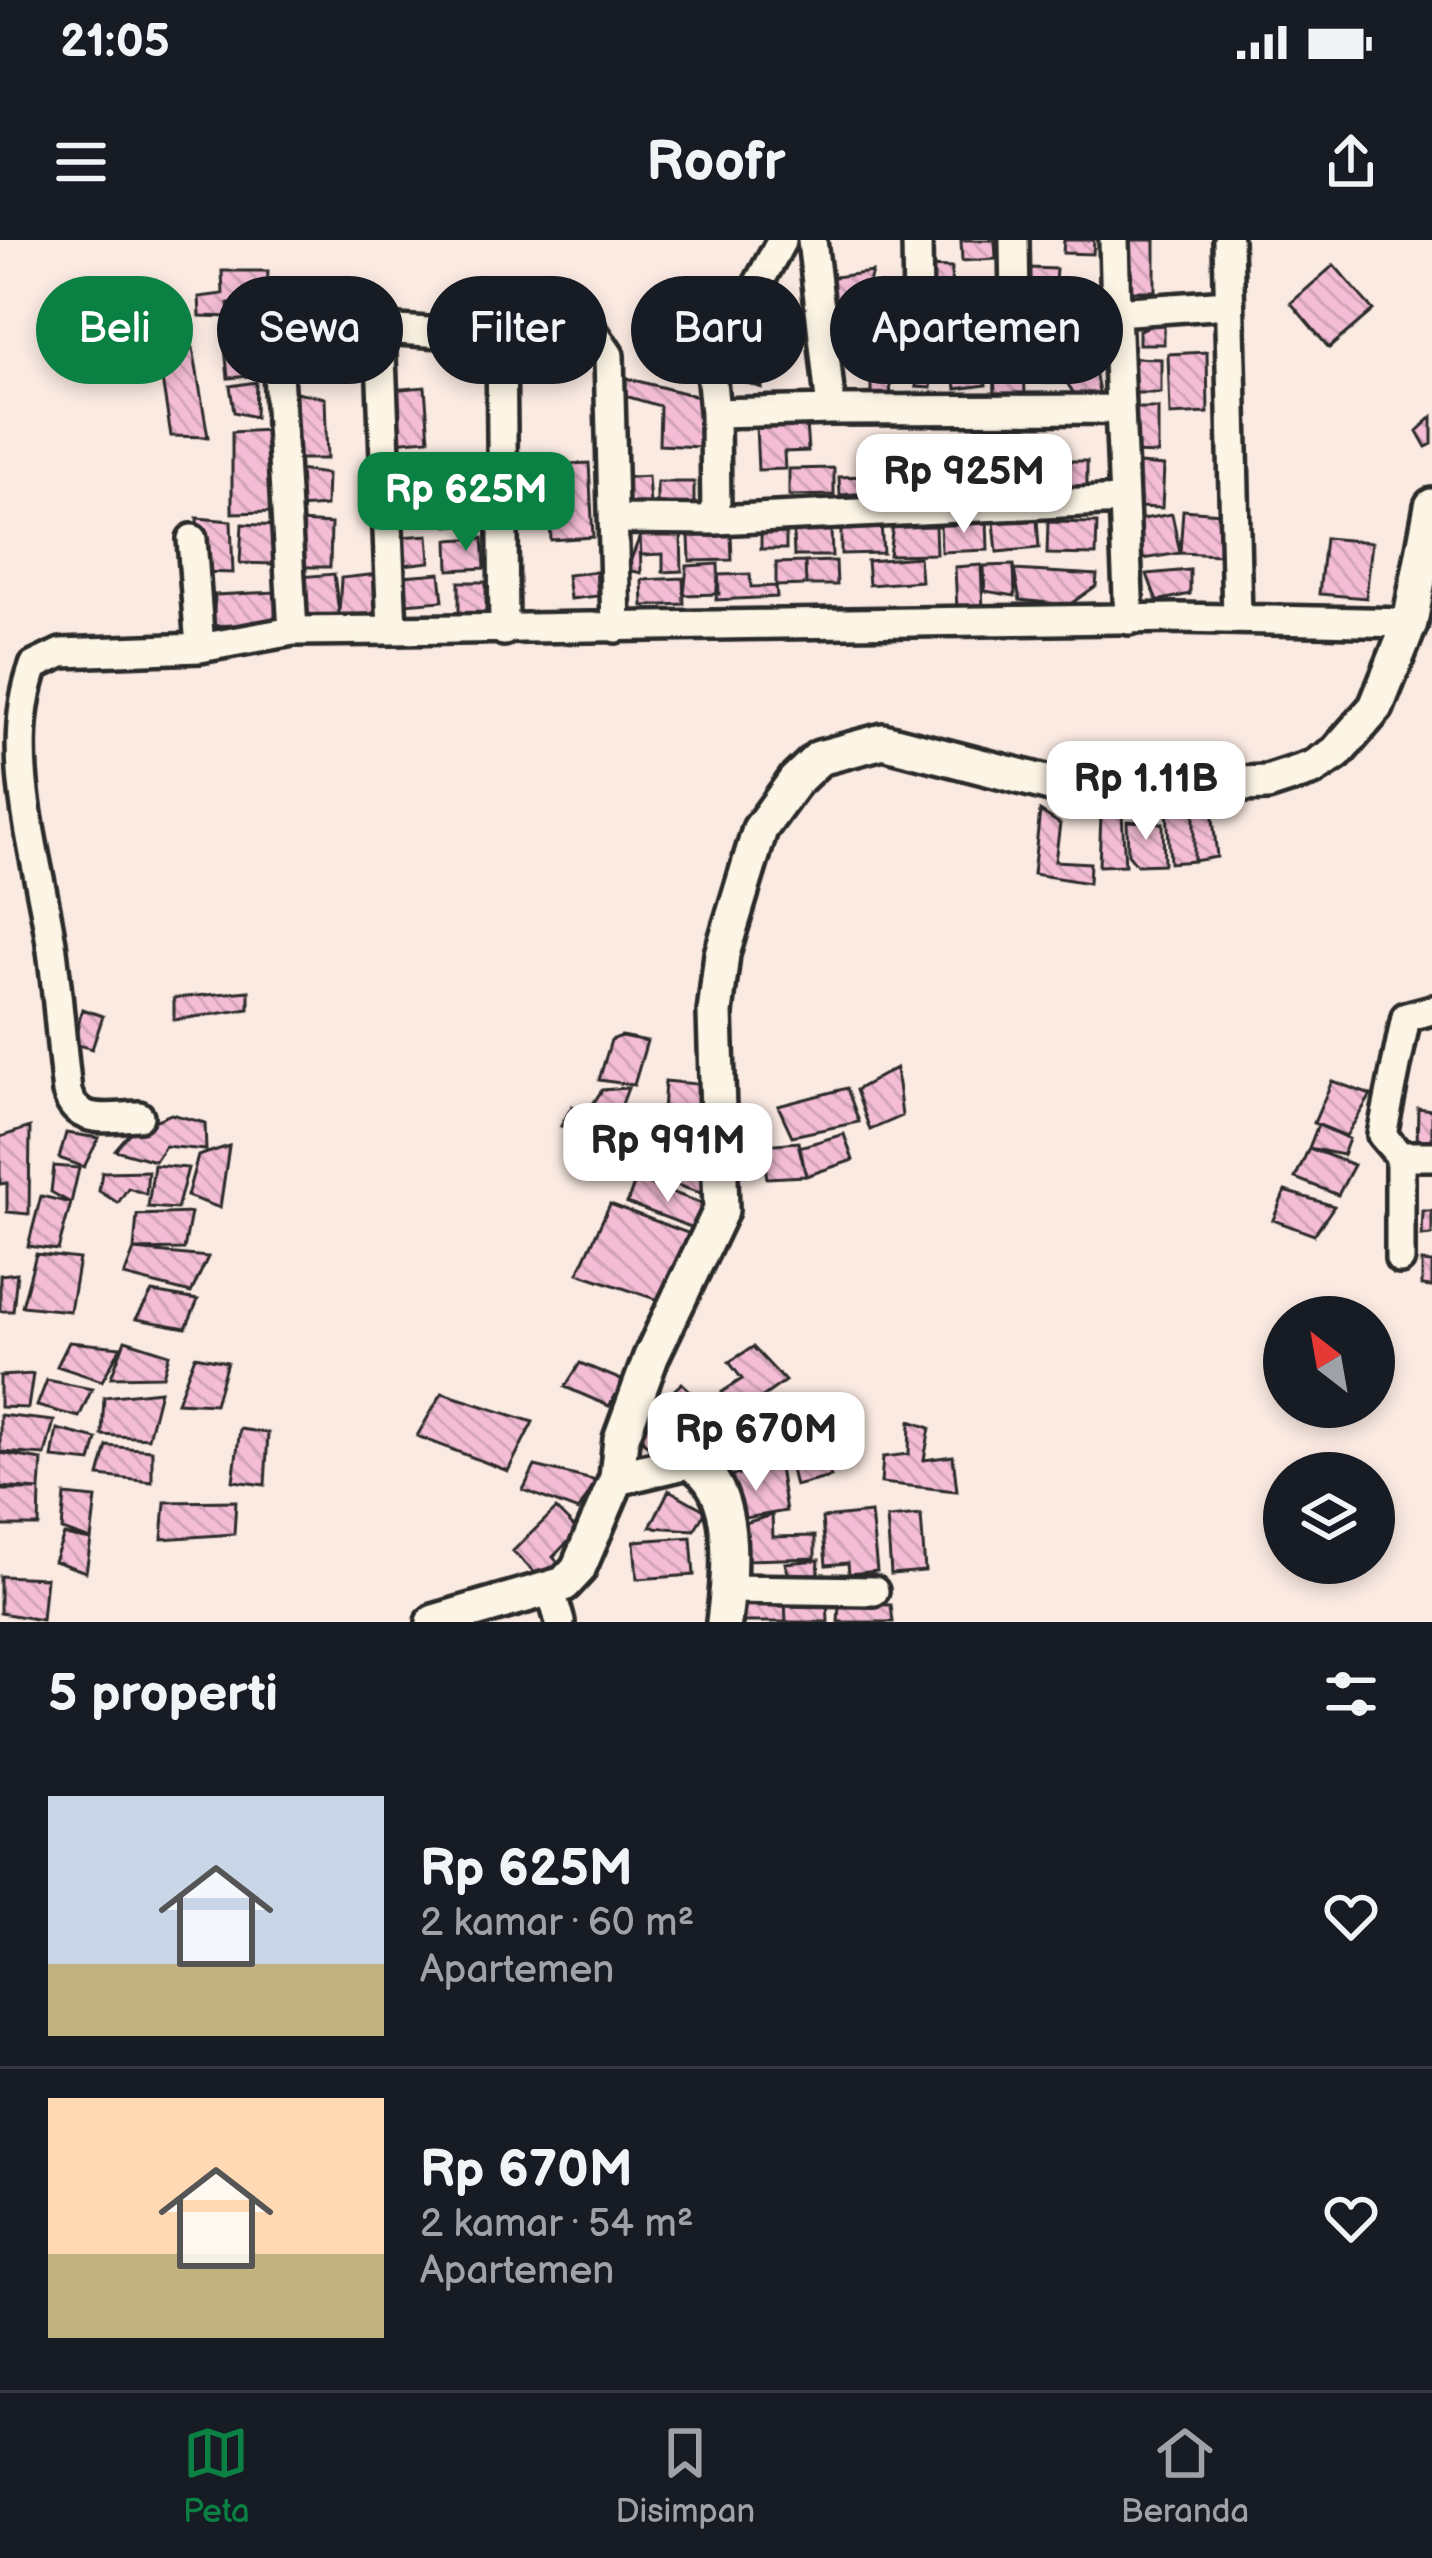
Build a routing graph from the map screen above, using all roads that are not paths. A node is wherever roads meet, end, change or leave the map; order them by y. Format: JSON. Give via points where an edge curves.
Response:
{"nodes":[{"id":1,"x":782,"y":240,"type":"edge"},
{"id":2,"x":812,"y":240,"type":"edge"},
{"id":3,"x":917,"y":240,"type":"edge"},
{"id":4,"x":1014,"y":240,"type":"edge"},
{"id":5,"x":1114,"y":240,"type":"edge"},
{"id":6,"x":1228,"y":240,"type":"edge"},
{"id":7,"x":918,"y":276,"type":"edge"},
{"id":8,"x":1015,"y":276,"type":"edge"},
{"id":9,"x":1115,"y":276,"type":"edge"},
{"id":10,"x":1228,"y":304,"type":"junction"},
{"id":11,"x":1123,"y":312,"type":"edge"},
{"id":12,"x":830,"y":316,"type":"edge"},
{"id":13,"x":821,"y":317,"type":"junction"},
{"id":14,"x":607,"y":347,"type":"edge"},
{"id":15,"x":279,"y":384,"type":"edge"},
{"id":16,"x":382,"y":384,"type":"edge"},
{"id":17,"x":502,"y":384,"type":"edge"},
{"id":18,"x":1119,"y":384,"type":"edge"},
{"id":19,"x":1120,"y":409,"type":"junction"},
{"id":20,"x":831,"y":410,"type":"junction"},
{"id":21,"x":715,"y":413,"type":"junction"},
{"id":22,"x":1122,"y":500,"type":"junction"},
{"id":23,"x":1432,"y":506,"type":"edge"},
{"id":24,"x":617,"y":519,"type":"junction"},
{"id":25,"x":716,"y":520,"type":"junction"},
{"id":26,"x":192,"y":539,"type":"dead end"},
{"id":27,"x":1237,"y":618,"type":"junction"},
{"id":28,"x":1130,"y":620,"type":"junction"},
{"id":29,"x":1410,"y":623,"type":"junction"},
{"id":30,"x":616,"y":628,"type":"junction"},
{"id":31,"x":392,"y":629,"type":"junction"},
{"id":32,"x":293,"y":631,"type":"junction"},
{"id":33,"x":504,"y":631,"type":"junction"},
{"id":34,"x":200,"y":647,"type":"junction"},
{"id":35,"x":1432,"y":1010,"type":"edge"},
{"id":36,"x":139,"y":1116,"type":"dead end"},
{"id":37,"x":1400,"y":1156,"type":"junction"},
{"id":38,"x":1432,"y":1156,"type":"edge"},
{"id":39,"x":1400,"y":1259,"type":"dead end"},
{"id":40,"x":617,"y":1478,"type":"junction"},
{"id":41,"x":874,"y":1591,"type":"dead end"},
{"id":42,"x":727,"y":1605,"type":"edge"},
{"id":43,"x":556,"y":1606,"type":"edge"},
{"id":44,"x":434,"y":1622,"type":"edge"}],
"edges":[{"from":1,"to":21,"type":"street","via":[[711,371]]},
{"from":2,"to":13,"type":"street"},
{"from":3,"to":7,"type":"street"},
{"from":4,"to":8,"type":"street"},
{"from":5,"to":9,"type":"street"},
{"from":6,"to":10,"type":"street"},
{"from":10,"to":11,"type":"street"},
{"from":10,"to":27,"type":"street"},
{"from":12,"to":13,"type":"street"},
{"from":13,"to":20,"type":"street"},
{"from":14,"to":24,"type":"street"},
{"from":15,"to":32,"type":"street"},
{"from":16,"to":31,"type":"street"},
{"from":17,"to":33,"type":"street"},
{"from":18,"to":19,"type":"street"},
{"from":19,"to":20,"type":"street"},
{"from":19,"to":22,"type":"street"},
{"from":20,"to":21,"type":"street"},
{"from":21,"to":25,"type":"street"},
{"from":22,"to":25,"type":"street"},
{"from":22,"to":28,"type":"street"},
{"from":23,"to":29,"type":"street"},
{"from":24,"to":25,"type":"street"},
{"from":24,"to":30,"type":"street"},
{"from":26,"to":34,"type":"street"},
{"from":27,"to":28,"type":"street"},
{"from":27,"to":29,"type":"street"},
{"from":28,"to":30,"type":"street"},
{"from":29,"to":40,"type":"street","via":[[1376,707],[1356,733],[1313,768],[1267,783],[1050,784],[883,741],[819,758],[794,781],[760,829],[722,954],[715,1013],[721,1210],[651,1357],[621,1439]]},
{"from":30,"to":33,"type":"street"},
{"from":31,"to":32,"type":"street"},
{"from":31,"to":33,"type":"street"},
{"from":32,"to":34,"type":"street"},
{"from":34,"to":36,"type":"street","via":[[61,653],[31,672],[24,794],[67,1092],[84,1115]]},
{"from":35,"to":37,"type":"street","via":[[1406,1017],[1398,1036],[1382,1135]]},
{"from":37,"to":38,"type":"street"},
{"from":37,"to":39,"type":"street"},
{"from":40,"to":42,"type":"street","via":[[688,1461],[699,1467],[723,1504]]},
{"from":40,"to":43,"type":"street"},
{"from":41,"to":42,"type":"street"},
{"from":43,"to":44,"type":"street"}]}
